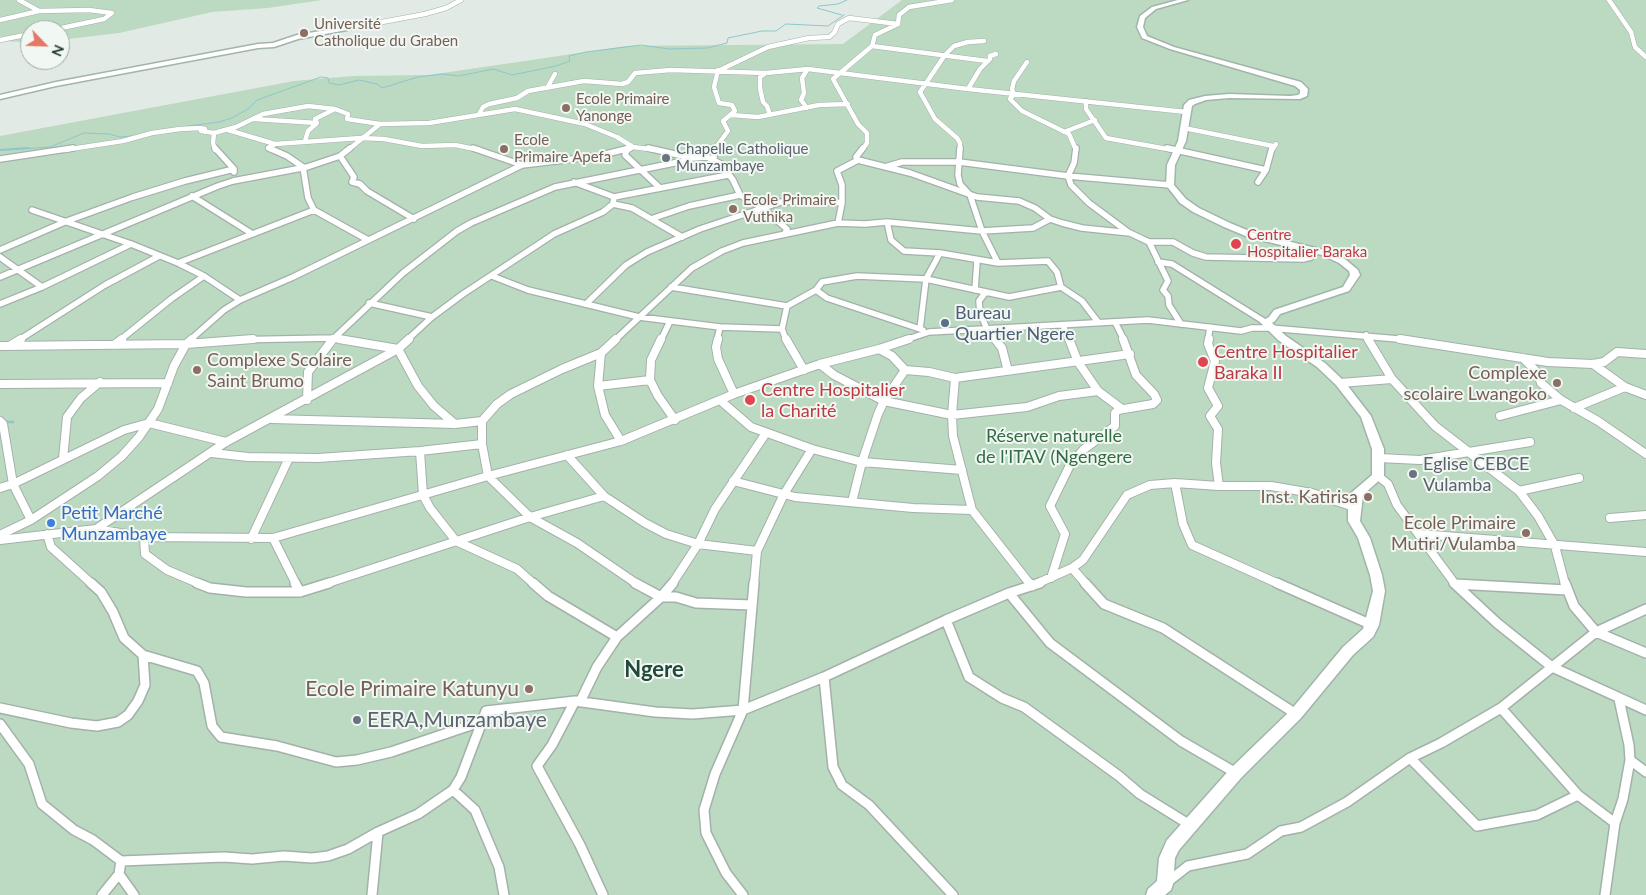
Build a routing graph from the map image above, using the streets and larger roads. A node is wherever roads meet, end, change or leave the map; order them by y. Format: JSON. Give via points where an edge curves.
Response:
{"nodes":[{"id":1,"x":19,"y":0,"type":"edge"},
{"id":2,"x":461,"y":0,"type":"edge"},
{"id":3,"x":952,"y":0,"type":"edge"},
{"id":4,"x":1185,"y":0,"type":"edge"},
{"id":5,"x":1609,"y":0,"type":"edge"},
{"id":6,"x":39,"y":11,"type":"junction"},
{"id":7,"x":0,"y":20,"type":"edge"},
{"id":8,"x":898,"y":24,"type":"junction"},
{"id":9,"x":70,"y":26,"type":"edge"},
{"id":10,"x":350,"y":28,"type":"joint"},
{"id":11,"x":20,"y":36,"type":"edge"},
{"id":12,"x":0,"y":40,"type":"edge"},
{"id":13,"x":984,"y":41,"type":"dead end"},
{"id":14,"x":872,"y":46,"type":"junction"},
{"id":15,"x":996,"y":54,"type":"dead end"},
{"id":16,"x":945,"y":55,"type":"junction"},
{"id":17,"x":1646,"y":56,"type":"edge"},
{"id":18,"x":987,"y":62,"type":"junction"},
{"id":19,"x":1027,"y":62,"type":"dead end"},
{"id":20,"x":718,"y":70,"type":"junction"},
{"id":21,"x":807,"y":70,"type":"junction"},
{"id":22,"x":766,"y":73,"type":"junction"},
{"id":23,"x":841,"y":73,"type":"junction"},
{"id":24,"x":556,"y":74,"type":"dead end"},
{"id":25,"x":927,"y":84,"type":"junction"},
{"id":26,"x":547,"y":88,"type":"junction"},
{"id":27,"x":968,"y":90,"type":"junction"},
{"id":28,"x":1014,"y":94,"type":"junction"},
{"id":29,"x":0,"y":96,"type":"edge"},
{"id":30,"x":1086,"y":101,"type":"junction"},
{"id":31,"x":848,"y":104,"type":"junction"},
{"id":32,"x":807,"y":108,"type":"junction"},
{"id":33,"x":335,"y":109,"type":"junction"},
{"id":34,"x":1186,"y":112,"type":"junction"},
{"id":35,"x":479,"y":114,"type":"junction"},
{"id":36,"x":770,"y":114,"type":"junction"},
{"id":37,"x":731,"y":115,"type":"junction"},
{"id":38,"x":254,"y":119,"type":"junction"},
{"id":39,"x":1095,"y":120,"type":"junction"},
{"id":40,"x":317,"y":123,"type":"junction"},
{"id":41,"x":380,"y":124,"type":"junction"},
{"id":42,"x":1184,"y":128,"type":"junction"},
{"id":43,"x":228,"y":130,"type":"junction"},
{"id":44,"x":1064,"y":132,"type":"junction"},
{"id":45,"x":214,"y":133,"type":"junction"},
{"id":46,"x":361,"y":138,"type":"junction"},
{"id":47,"x":305,"y":141,"type":"junction"},
{"id":48,"x":276,"y":144,"type":"junction"},
{"id":49,"x":634,"y":147,"type":"junction"},
{"id":50,"x":627,"y":150,"type":"junction"},
{"id":51,"x":1178,"y":150,"type":"junction"},
{"id":52,"x":340,"y":156,"type":"junction"},
{"id":53,"x":0,"y":159,"type":"edge"},
{"id":54,"x":698,"y":159,"type":"junction"},
{"id":55,"x":714,"y":160,"type":"junction"},
{"id":56,"x":858,"y":160,"type":"junction"},
{"id":57,"x":959,"y":162,"type":"junction"},
{"id":58,"x":522,"y":165,"type":"junction"},
{"id":59,"x":303,"y":167,"type":"junction"},
{"id":60,"x":885,"y":167,"type":"junction"},
{"id":61,"x":234,"y":169,"type":"junction"},
{"id":62,"x":642,"y":169,"type":"junction"},
{"id":63,"x":1266,"y":170,"type":"junction"},
{"id":64,"x":728,"y":175,"type":"junction"},
{"id":65,"x":1068,"y":176,"type":"junction"},
{"id":66,"x":233,"y":181,"type":"junction"},
{"id":67,"x":574,"y":182,"type":"junction"},
{"id":68,"x":1258,"y":182,"type":"dead end"},
{"id":69,"x":1170,"y":185,"type":"junction"},
{"id":70,"x":660,"y":188,"type":"junction"},
{"id":71,"x":740,"y":195,"type":"junction"},
{"id":72,"x":970,"y":195,"type":"junction"},
{"id":73,"x":192,"y":196,"type":"junction"},
{"id":74,"x":614,"y":200,"type":"junction"},
{"id":75,"x":842,"y":203,"type":"junction"},
{"id":76,"x":762,"y":208,"type":"junction"},
{"id":77,"x":32,"y":210,"type":"dead end"},
{"id":78,"x":314,"y":210,"type":"junction"},
{"id":79,"x":414,"y":219,"type":"junction"},
{"id":80,"x":651,"y":219,"type":"junction"},
{"id":81,"x":1050,"y":219,"type":"junction"},
{"id":82,"x":67,"y":220,"type":"junction"},
{"id":83,"x":838,"y":222,"type":"junction"},
{"id":84,"x":886,"y":222,"type":"junction"},
{"id":85,"x":982,"y":231,"type":"junction"},
{"id":86,"x":251,"y":233,"type":"junction"},
{"id":87,"x":785,"y":233,"type":"junction"},
{"id":88,"x":1130,"y":233,"type":"junction"},
{"id":89,"x":100,"y":234,"type":"junction"},
{"id":90,"x":682,"y":237,"type":"junction"},
{"id":91,"x":368,"y":240,"type":"junction"},
{"id":92,"x":1149,"y":242,"type":"junction"},
{"id":93,"x":131,"y":244,"type":"junction"},
{"id":94,"x":0,"y":250,"type":"edge"},
{"id":95,"x":1316,"y":250,"type":"junction"},
{"id":96,"x":940,"y":253,"type":"junction"},
{"id":97,"x":159,"y":256,"type":"junction"},
{"id":98,"x":0,"y":257,"type":"edge"},
{"id":99,"x":977,"y":261,"type":"junction"},
{"id":100,"x":1158,"y":262,"type":"junction"},
{"id":101,"x":998,"y":263,"type":"junction"},
{"id":102,"x":178,"y":264,"type":"junction"},
{"id":103,"x":20,"y":270,"type":"junction"},
{"id":104,"x":204,"y":276,"type":"junction"},
{"id":105,"x":492,"y":276,"type":"junction"},
{"id":106,"x":0,"y":277,"type":"edge"},
{"id":107,"x":926,"y":279,"type":"junction"},
{"id":108,"x":42,"y":287,"type":"junction"},
{"id":109,"x":671,"y":287,"type":"junction"},
{"id":110,"x":1061,"y":287,"type":"junction"},
{"id":111,"x":816,"y":290,"type":"junction"},
{"id":112,"x":975,"y":290,"type":"junction"},
{"id":113,"x":985,"y":294,"type":"junction"},
{"id":114,"x":240,"y":300,"type":"junction"},
{"id":115,"x":369,"y":303,"type":"junction"},
{"id":116,"x":587,"y":303,"type":"junction"},
{"id":117,"x":0,"y":304,"type":"edge"},
{"id":118,"x":787,"y":306,"type":"junction"},
{"id":119,"x":432,"y":316,"type":"junction"},
{"id":120,"x":639,"y":316,"type":"junction"},
{"id":121,"x":670,"y":321,"type":"junction"},
{"id":122,"x":1098,"y":322,"type":"junction"},
{"id":123,"x":1115,"y":322,"type":"junction"},
{"id":124,"x":1181,"y":324,"type":"junction"},
{"id":125,"x":1063,"y":325,"type":"junction"},
{"id":126,"x":1268,"y":325,"type":"junction"},
{"id":127,"x":720,"y":327,"type":"junction"},
{"id":128,"x":920,"y":328,"type":"junction"},
{"id":129,"x":1210,"y":328,"type":"junction"},
{"id":130,"x":782,"y":329,"type":"junction"},
{"id":131,"x":987,"y":329,"type":"junction"},
{"id":132,"x":929,"y":332,"type":"junction"},
{"id":133,"x":1366,"y":335,"type":"junction"},
{"id":134,"x":334,"y":338,"type":"junction"},
{"id":135,"x":186,"y":344,"type":"junction"},
{"id":136,"x":11,"y":345,"type":"junction"},
{"id":137,"x":114,"y":345,"type":"junction"},
{"id":138,"x":0,"y":346,"type":"edge"},
{"id":139,"x":398,"y":349,"type":"junction"},
{"id":140,"x":879,"y":349,"type":"junction"},
{"id":141,"x":601,"y":353,"type":"junction"},
{"id":142,"x":1130,"y":354,"type":"junction"},
{"id":143,"x":1646,"y":354,"type":"edge"},
{"id":144,"x":1523,"y":358,"type":"junction"},
{"id":145,"x":1078,"y":362,"type":"junction"},
{"id":146,"x":820,"y":364,"type":"junction"},
{"id":147,"x":1593,"y":364,"type":"junction"},
{"id":148,"x":804,"y":370,"type":"junction"},
{"id":149,"x":905,"y":370,"type":"junction"},
{"id":150,"x":1008,"y":371,"type":"junction"},
{"id":151,"x":955,"y":378,"type":"junction"},
{"id":152,"x":1392,"y":379,"type":"junction"},
{"id":153,"x":650,"y":380,"type":"junction"},
{"id":154,"x":100,"y":382,"type":"junction"},
{"id":155,"x":168,"y":383,"type":"junction"},
{"id":156,"x":1340,"y":383,"type":"junction"},
{"id":157,"x":0,"y":384,"type":"edge"},
{"id":158,"x":598,"y":386,"type":"junction"},
{"id":159,"x":1625,"y":387,"type":"junction"},
{"id":160,"x":1098,"y":391,"type":"junction"},
{"id":161,"x":734,"y":394,"type":"junction"},
{"id":162,"x":1646,"y":395,"type":"edge"},
{"id":163,"x":307,"y":400,"type":"junction"},
{"id":164,"x":1561,"y":400,"type":"junction"},
{"id":165,"x":721,"y":401,"type":"junction"},
{"id":166,"x":884,"y":401,"type":"junction"},
{"id":167,"x":1574,"y":408,"type":"junction"},
{"id":168,"x":1122,"y":410,"type":"junction"},
{"id":169,"x":952,"y":414,"type":"junction"},
{"id":170,"x":1500,"y":416,"type":"dead end"},
{"id":171,"x":271,"y":419,"type":"junction"},
{"id":172,"x":675,"y":420,"type":"junction"},
{"id":173,"x":482,"y":421,"type":"junction"},
{"id":174,"x":2,"y":423,"type":"edge"},
{"id":175,"x":149,"y":423,"type":"junction"},
{"id":176,"x":456,"y":424,"type":"junction"},
{"id":177,"x":766,"y":433,"type":"junction"},
{"id":178,"x":621,"y":441,"type":"junction"},
{"id":179,"x":226,"y":442,"type":"junction"},
{"id":180,"x":1530,"y":442,"type":"dead end"},
{"id":181,"x":482,"y":444,"type":"junction"},
{"id":182,"x":812,"y":449,"type":"junction"},
{"id":183,"x":420,"y":451,"type":"junction"},
{"id":184,"x":212,"y":453,"type":"junction"},
{"id":185,"x":1469,"y":453,"type":"junction"},
{"id":186,"x":1646,"y":454,"type":"edge"},
{"id":187,"x":567,"y":455,"type":"junction"},
{"id":188,"x":289,"y":458,"type":"junction"},
{"id":189,"x":1379,"y":458,"type":"junction"},
{"id":190,"x":63,"y":459,"type":"junction"},
{"id":191,"x":862,"y":462,"type":"junction"},
{"id":192,"x":962,"y":470,"type":"junction"},
{"id":193,"x":488,"y":476,"type":"junction"},
{"id":194,"x":1378,"y":476,"type":"junction"},
{"id":195,"x":1579,"y":478,"type":"dead end"},
{"id":196,"x":733,"y":481,"type":"junction"},
{"id":197,"x":1175,"y":483,"type":"junction"},
{"id":198,"x":13,"y":484,"type":"junction"},
{"id":199,"x":1219,"y":486,"type":"junction"},
{"id":200,"x":0,"y":488,"type":"edge"},
{"id":201,"x":1519,"y":491,"type":"junction"},
{"id":202,"x":784,"y":494,"type":"junction"},
{"id":203,"x":423,"y":495,"type":"junction"},
{"id":204,"x":604,"y":496,"type":"junction"},
{"id":205,"x":852,"y":502,"type":"junction"},
{"id":206,"x":1354,"y":507,"type":"junction"},
{"id":207,"x":972,"y":510,"type":"junction"},
{"id":208,"x":1646,"y":515,"type":"edge"},
{"id":209,"x":530,"y":517,"type":"junction"},
{"id":210,"x":1610,"y":518,"type":"dead end"},
{"id":211,"x":31,"y":520,"type":"junction"},
{"id":212,"x":96,"y":529,"type":"junction"},
{"id":213,"x":47,"y":534,"type":"junction"},
{"id":214,"x":1420,"y":534,"type":"junction"},
{"id":215,"x":0,"y":535,"type":"edge"},
{"id":216,"x":144,"y":537,"type":"junction"},
{"id":217,"x":273,"y":538,"type":"junction"},
{"id":218,"x":252,"y":539,"type":"junction"},
{"id":219,"x":0,"y":540,"type":"edge"},
{"id":220,"x":456,"y":542,"type":"junction"},
{"id":221,"x":698,"y":544,"type":"junction"},
{"id":222,"x":1555,"y":546,"type":"junction"},
{"id":223,"x":757,"y":551,"type":"junction"},
{"id":224,"x":1646,"y":552,"type":"edge"},
{"id":225,"x":1072,"y":568,"type":"junction"},
{"id":226,"x":1051,"y":578,"type":"junction"},
{"id":227,"x":1455,"y":584,"type":"junction"},
{"id":228,"x":1032,"y":586,"type":"junction"},
{"id":229,"x":1566,"y":590,"type":"junction"},
{"id":230,"x":300,"y":592,"type":"junction"},
{"id":231,"x":1009,"y":593,"type":"junction"},
{"id":232,"x":661,"y":597,"type":"junction"},
{"id":233,"x":752,"y":605,"type":"junction"},
{"id":234,"x":1646,"y":609,"type":"edge"},
{"id":235,"x":946,"y":620,"type":"junction"},
{"id":236,"x":1372,"y":625,"type":"junction"},
{"id":237,"x":1596,"y":632,"type":"junction"},
{"id":238,"x":617,"y":637,"type":"junction"},
{"id":239,"x":1646,"y":653,"type":"edge"},
{"id":240,"x":143,"y":655,"type":"junction"},
{"id":241,"x":1552,"y":667,"type":"junction"},
{"id":242,"x":824,"y":677,"type":"junction"},
{"id":243,"x":1619,"y":699,"type":"junction"},
{"id":244,"x":577,"y":702,"type":"junction"},
{"id":245,"x":0,"y":708,"type":"edge"},
{"id":246,"x":1501,"y":708,"type":"junction"},
{"id":247,"x":744,"y":710,"type":"junction"},
{"id":248,"x":1646,"y":710,"type":"edge"},
{"id":249,"x":1296,"y":714,"type":"junction"},
{"id":250,"x":483,"y":721,"type":"junction"},
{"id":251,"x":0,"y":724,"type":"edge"},
{"id":252,"x":1410,"y":758,"type":"junction"},
{"id":253,"x":1630,"y":760,"type":"junction"},
{"id":254,"x":1646,"y":772,"type":"edge"},
{"id":255,"x":1236,"y":773,"type":"junction"},
{"id":256,"x":454,"y":790,"type":"junction"},
{"id":257,"x":1578,"y":795,"type":"junction"},
{"id":258,"x":1615,"y":823,"type":"junction"},
{"id":259,"x":1190,"y":825,"type":"junction"},
{"id":260,"x":378,"y":832,"type":"junction"},
{"id":261,"x":121,"y":861,"type":"junction"},
{"id":262,"x":119,"y":874,"type":"junction"},
{"id":263,"x":1165,"y":884,"type":"junction"},
{"id":264,"x":102,"y":895,"type":"edge"},
{"id":265,"x":134,"y":895,"type":"edge"},
{"id":266,"x":372,"y":895,"type":"edge"},
{"id":267,"x":504,"y":895,"type":"edge"},
{"id":268,"x":603,"y":895,"type":"edge"},
{"id":269,"x":743,"y":895,"type":"edge"},
{"id":270,"x":953,"y":895,"type":"edge"},
{"id":271,"x":1154,"y":895,"type":"edge"},
{"id":272,"x":1605,"y":895,"type":"edge"}],
"edges":[{"from":1,"to":6,"type":"street"},
{"from":2,"to":10,"type":"street","via":[[425,14]]},
{"from":3,"to":8,"type":"street","via":[[909,7],[899,15]]},
{"from":4,"to":34,"type":"street","via":[[1154,8],[1142,17],[1140,28],[1144,37],[1298,84],[1304,89],[1300,97],[1290,98],[1204,98],[1192,102]]},
{"from":5,"to":17,"type":"street","via":[[1632,32],[1635,47]]},
{"from":6,"to":7,"type":"street"},
{"from":6,"to":9,"type":"street","via":[[112,13],[104,19]]},
{"from":8,"to":14,"type":"street","via":[[875,35]]},
{"from":8,"to":20,"type":"street","via":[[849,18],[838,24],[829,37],[768,47]]},
{"from":10,"to":29,"type":"street"},
{"from":11,"to":12,"type":"street"},
{"from":13,"to":16,"type":"street","via":[[961,43]]},
{"from":14,"to":16,"type":"street"},
{"from":14,"to":23,"type":"street"},
{"from":15,"to":18,"type":"street"},
{"from":16,"to":18,"type":"street"},
{"from":16,"to":25,"type":"street"},
{"from":18,"to":27,"type":"street"},
{"from":19,"to":28,"type":"street","via":[[1014,82]]},
{"from":20,"to":22,"type":"street"},
{"from":20,"to":26,"type":"street","via":[[635,73],[622,84],[584,81]]},
{"from":20,"to":37,"type":"street","via":[[714,87],[720,103],[732,105],[735,110]]},
{"from":21,"to":22,"type":"street"},
{"from":21,"to":23,"type":"street"},
{"from":21,"to":32,"type":"street","via":[[802,78],[804,93],[801,100]]},
{"from":22,"to":36,"type":"street","via":[[760,77],[760,88]]},
{"from":23,"to":25,"type":"street"},
{"from":23,"to":31,"type":"street","via":[[833,79]]},
{"from":24,"to":26,"type":"street"},
{"from":25,"to":27,"type":"street"},
{"from":25,"to":57,"type":"street","via":[[920,92],[935,119],[958,138]]},
{"from":26,"to":35,"type":"street","via":[[483,106]]},
{"from":27,"to":28,"type":"street"},
{"from":28,"to":30,"type":"street"},
{"from":28,"to":44,"type":"street","via":[[1010,99],[1015,106]]},
{"from":30,"to":34,"type":"street"},
{"from":30,"to":39,"type":"street","via":[[1086,110]]},
{"from":31,"to":32,"type":"street"},
{"from":31,"to":56,"type":"street","via":[[858,124],[867,133],[867,143],[856,157]]},
{"from":32,"to":36,"type":"street"},
{"from":33,"to":38,"type":"street","via":[[308,106],[263,114]]},
{"from":33,"to":40,"type":"street","via":[[316,119]]},
{"from":33,"to":41,"type":"street","via":[[348,114],[347,119]]},
{"from":34,"to":42,"type":"street"},
{"from":35,"to":41,"type":"street","via":[[429,123]]},
{"from":35,"to":49,"type":"street","via":[[515,109],[570,119]]},
{"from":36,"to":37,"type":"street","via":[[754,117]]},
{"from":37,"to":55,"type":"street","via":[[723,121],[728,131],[714,148]]},
{"from":38,"to":40,"type":"street"},
{"from":38,"to":43,"type":"street"},
{"from":39,"to":44,"type":"street"},
{"from":39,"to":51,"type":"street","via":[[1106,138]]},
{"from":40,"to":47,"type":"street","via":[[308,131]]},
{"from":41,"to":46,"type":"street"},
{"from":42,"to":51,"type":"street"},
{"from":42,"to":63,"type":"street","via":[[1274,145]]},
{"from":43,"to":45,"type":"street"},
{"from":43,"to":48,"type":"street"},
{"from":44,"to":65,"type":"street","via":[[1076,149]]},
{"from":45,"to":53,"type":"street","via":[[200,128],[152,133],[116,142]]},
{"from":45,"to":61,"type":"street","via":[[216,151]]},
{"from":46,"to":47,"type":"street"},
{"from":46,"to":52,"type":"street"},
{"from":46,"to":58,"type":"street","via":[[422,146],[468,147]]},
{"from":47,"to":48,"type":"street"},
{"from":48,"to":59,"type":"street","via":[[268,148]]},
{"from":49,"to":50,"type":"street"},
{"from":49,"to":54,"type":"street"},
{"from":50,"to":58,"type":"street"},
{"from":50,"to":62,"type":"street","via":[[626,155]]},
{"from":51,"to":63,"type":"street"},
{"from":51,"to":69,"type":"street","via":[[1172,165]]},
{"from":52,"to":59,"type":"street"},
{"from":52,"to":79,"type":"street","via":[[354,177],[352,182]]},
{"from":54,"to":55,"type":"street","via":[[707,157]]},
{"from":54,"to":62,"type":"street"},
{"from":55,"to":64,"type":"street"},
{"from":56,"to":60,"type":"street"},
{"from":56,"to":75,"type":"street","via":[[837,171],[842,185]]},
{"from":57,"to":60,"type":"street","via":[[902,162]]},
{"from":57,"to":65,"type":"street"},
{"from":57,"to":72,"type":"street","via":[[960,184]]},
{"from":58,"to":79,"type":"street"},
{"from":59,"to":66,"type":"street"},
{"from":59,"to":78,"type":"street","via":[[308,198]]},
{"from":60,"to":72,"type":"street"},
{"from":61,"to":66,"type":"street"},
{"from":61,"to":82,"type":"street","via":[[185,181]]},
{"from":62,"to":67,"type":"street"},
{"from":62,"to":70,"type":"street"},
{"from":63,"to":68,"type":"street"},
{"from":64,"to":70,"type":"street"},
{"from":64,"to":71,"type":"street"},
{"from":65,"to":69,"type":"street"},
{"from":65,"to":88,"type":"street","via":[[1071,185],[1089,204]]},
{"from":66,"to":73,"type":"street"},
{"from":67,"to":74,"type":"street"},
{"from":67,"to":115,"type":"street","via":[[547,189],[471,223],[423,257]]},
{"from":69,"to":95,"type":"street","via":[[1183,201],[1196,210],[1238,230]]},
{"from":70,"to":74,"type":"street"},
{"from":71,"to":76,"type":"street"},
{"from":71,"to":80,"type":"street","via":[[689,206]]},
{"from":72,"to":81,"type":"street","via":[[1019,201]]},
{"from":72,"to":85,"type":"street"},
{"from":73,"to":86,"type":"street"},
{"from":73,"to":89,"type":"street"},
{"from":74,"to":80,"type":"street"},
{"from":74,"to":105,"type":"street","via":[[603,212],[554,234]]},
{"from":75,"to":76,"type":"street","via":[[796,200]]},
{"from":75,"to":83,"type":"street"},
{"from":76,"to":87,"type":"street","via":[[787,229]]},
{"from":76,"to":90,"type":"street"},
{"from":77,"to":82,"type":"street"},
{"from":78,"to":86,"type":"street"},
{"from":78,"to":91,"type":"street"},
{"from":79,"to":91,"type":"street"},
{"from":80,"to":90,"type":"street"},
{"from":81,"to":85,"type":"street","via":[[1033,228]]},
{"from":81,"to":88,"type":"street","via":[[1082,228]]},
{"from":82,"to":89,"type":"street"},
{"from":82,"to":94,"type":"street"},
{"from":83,"to":84,"type":"street"},
{"from":83,"to":87,"type":"street"},
{"from":84,"to":85,"type":"street"},
{"from":84,"to":96,"type":"street","via":[[891,240],[904,252]]},
{"from":85,"to":101,"type":"street"},
{"from":86,"to":102,"type":"street"},
{"from":87,"to":109,"type":"street","via":[[722,251],[692,268]]},
{"from":88,"to":92,"type":"street"},
{"from":89,"to":93,"type":"street"},
{"from":89,"to":103,"type":"street"},
{"from":90,"to":116,"type":"street","via":[[626,265]]},
{"from":91,"to":114,"type":"street"},
{"from":92,"to":95,"type":"street","via":[[1173,242],[1193,253],[1236,259],[1303,259],[1311,257]]},
{"from":92,"to":100,"type":"street"},
{"from":93,"to":97,"type":"street"},
{"from":93,"to":108,"type":"street"},
{"from":95,"to":126,"type":"street","via":[[1342,261],[1353,270],[1353,279],[1346,289],[1277,312]]},
{"from":96,"to":99,"type":"street"},
{"from":96,"to":107,"type":"street"},
{"from":97,"to":102,"type":"street"},
{"from":97,"to":136,"type":"street","via":[[105,285]]},
{"from":98,"to":103,"type":"street"},
{"from":99,"to":101,"type":"street"},
{"from":99,"to":112,"type":"street"},
{"from":100,"to":124,"type":"street","via":[[1168,281],[1163,290]]},
{"from":100,"to":126,"type":"street","via":[[1172,264]]},
{"from":101,"to":110,"type":"street","via":[[1048,261],[1057,272]]},
{"from":102,"to":104,"type":"street"},
{"from":103,"to":106,"type":"street"},
{"from":103,"to":108,"type":"street"},
{"from":104,"to":114,"type":"street"},
{"from":104,"to":137,"type":"street"},
{"from":105,"to":116,"type":"street","via":[[528,290]]},
{"from":105,"to":119,"type":"street"},
{"from":107,"to":111,"type":"street","via":[[857,276],[822,282]]},
{"from":107,"to":112,"type":"street"},
{"from":107,"to":128,"type":"street"},
{"from":108,"to":117,"type":"street"},
{"from":109,"to":118,"type":"street"},
{"from":109,"to":120,"type":"street"},
{"from":110,"to":113,"type":"street","via":[[1009,297]]},
{"from":110,"to":122,"type":"street","via":[[1082,301]]},
{"from":111,"to":118,"type":"street"},
{"from":111,"to":128,"type":"street","via":[[827,298]]},
{"from":112,"to":113,"type":"street"},
{"from":113,"to":131,"type":"street","via":[[978,301]]},
{"from":114,"to":135,"type":"street"},
{"from":115,"to":119,"type":"street"},
{"from":115,"to":134,"type":"street"},
{"from":116,"to":120,"type":"street"},
{"from":118,"to":130,"type":"street"},
{"from":119,"to":139,"type":"street"},
{"from":120,"to":121,"type":"street"},
{"from":120,"to":141,"type":"street"},
{"from":121,"to":127,"type":"street"},
{"from":121,"to":153,"type":"street","via":[[651,360]]},
{"from":122,"to":123,"type":"street"},
{"from":122,"to":125,"type":"street"},
{"from":123,"to":124,"type":"street","via":[[1148,320]]},
{"from":123,"to":142,"type":"street"},
{"from":124,"to":129,"type":"street"},
{"from":125,"to":131,"type":"street"},
{"from":125,"to":145,"type":"street"},
{"from":126,"to":129,"type":"street","via":[[1241,331]]},
{"from":126,"to":133,"type":"street"},
{"from":126,"to":156,"type":"street"},
{"from":127,"to":130,"type":"street"},
{"from":127,"to":161,"type":"street","via":[[716,347],[718,359]]},
{"from":128,"to":132,"type":"street"},
{"from":129,"to":199,"type":"street","via":[[1208,344],[1215,361],[1208,388],[1218,406],[1210,416],[1218,429],[1216,463]]},
{"from":130,"to":148,"type":"street"},
{"from":131,"to":132,"type":"street"},
{"from":131,"to":150,"type":"street","via":[[1002,348]]},
{"from":132,"to":140,"type":"street"},
{"from":133,"to":144,"type":"street"},
{"from":133,"to":152,"type":"street"},
{"from":134,"to":135,"type":"street","via":[[226,339]]},
{"from":134,"to":139,"type":"street"},
{"from":134,"to":163,"type":"street","via":[[308,372]]},
{"from":135,"to":137,"type":"street"},
{"from":135,"to":155,"type":"street"},
{"from":136,"to":137,"type":"street"},
{"from":136,"to":138,"type":"street"},
{"from":139,"to":163,"type":"street"},
{"from":139,"to":176,"type":"street","via":[[423,392]]},
{"from":140,"to":146,"type":"street"},
{"from":140,"to":149,"type":"street","via":[[892,356]]},
{"from":141,"to":158,"type":"street"},
{"from":141,"to":173,"type":"street","via":[[511,394]]},
{"from":142,"to":145,"type":"street"},
{"from":142,"to":168,"type":"street","via":[[1136,374],[1157,399],[1152,404]]},
{"from":143,"to":147,"type":"street","via":[[1617,352],[1604,362]]},
{"from":144,"to":147,"type":"street"},
{"from":144,"to":164,"type":"street","via":[[1538,373],[1541,383]]},
{"from":145,"to":150,"type":"street"},
{"from":145,"to":160,"type":"street"},
{"from":146,"to":148,"type":"street"},
{"from":146,"to":166,"type":"street","via":[[834,375]]},
{"from":147,"to":159,"type":"street"},
{"from":148,"to":161,"type":"street"},
{"from":149,"to":151,"type":"street"},
{"from":149,"to":166,"type":"street"},
{"from":150,"to":151,"type":"street"},
{"from":151,"to":169,"type":"street"},
{"from":152,"to":156,"type":"street"},
{"from":152,"to":185,"type":"street","via":[[1435,426]]},
{"from":153,"to":158,"type":"street"},
{"from":153,"to":172,"type":"street"},
{"from":154,"to":155,"type":"street"},
{"from":154,"to":157,"type":"street"},
{"from":154,"to":190,"type":"street","via":[[67,416]]},
{"from":155,"to":175,"type":"street"},
{"from":156,"to":189,"type":"street","via":[[1366,416]]},
{"from":158,"to":178,"type":"street","via":[[605,416]]},
{"from":159,"to":162,"type":"street"},
{"from":159,"to":167,"type":"street"},
{"from":160,"to":168,"type":"street"},
{"from":160,"to":169,"type":"street","via":[[1059,396],[1027,407]]},
{"from":161,"to":165,"type":"street"},
{"from":163,"to":171,"type":"street"},
{"from":164,"to":167,"type":"street"},
{"from":164,"to":170,"type":"street"},
{"from":165,"to":172,"type":"street"},
{"from":165,"to":177,"type":"street","via":[[751,427]]},
{"from":166,"to":169,"type":"street"},
{"from":166,"to":191,"type":"street"},
{"from":167,"to":186,"type":"street"},
{"from":168,"to":226,"type":"street","via":[[1115,413],[1115,426],[1083,450],[1070,465],[1050,506],[1065,534]]},
{"from":169,"to":192,"type":"street","via":[[953,436]]},
{"from":171,"to":176,"type":"street"},
{"from":171,"to":179,"type":"street"},
{"from":172,"to":178,"type":"street"},
{"from":173,"to":176,"type":"street"},
{"from":173,"to":181,"type":"street"},
{"from":174,"to":198,"type":"street"},
{"from":175,"to":179,"type":"street"},
{"from":175,"to":190,"type":"street","via":[[124,430]]},
{"from":175,"to":211,"type":"street","via":[[112,465]]},
{"from":177,"to":182,"type":"street"},
{"from":177,"to":196,"type":"street"},
{"from":178,"to":187,"type":"street"},
{"from":179,"to":184,"type":"street"},
{"from":180,"to":185,"type":"street"},
{"from":181,"to":183,"type":"street"},
{"from":181,"to":193,"type":"street"},
{"from":182,"to":191,"type":"street"},
{"from":182,"to":202,"type":"street"},
{"from":183,"to":188,"type":"street"},
{"from":183,"to":203,"type":"street"},
{"from":184,"to":188,"type":"street"},
{"from":184,"to":212,"type":"street"},
{"from":185,"to":189,"type":"street","via":[[1420,460]]},
{"from":185,"to":201,"type":"street"},
{"from":187,"to":193,"type":"street"},
{"from":187,"to":204,"type":"street"},
{"from":188,"to":218,"type":"street"},
{"from":189,"to":194,"type":"street"},
{"from":190,"to":198,"type":"street"},
{"from":191,"to":192,"type":"street"},
{"from":191,"to":205,"type":"street"},
{"from":192,"to":207,"type":"street"},
{"from":193,"to":203,"type":"street"},
{"from":193,"to":209,"type":"street"},
{"from":194,"to":206,"type":"street","via":[[1357,493]]},
{"from":194,"to":214,"type":"street","via":[[1388,484],[1397,504]]},
{"from":195,"to":201,"type":"street"},
{"from":196,"to":202,"type":"street"},
{"from":196,"to":221,"type":"street"},
{"from":197,"to":199,"type":"street"},
{"from":197,"to":225,"type":"street","via":[[1150,485],[1127,495],[1093,547]]},
{"from":197,"to":236,"type":"street","via":[[1192,545]]},
{"from":198,"to":200,"type":"street"},
{"from":198,"to":211,"type":"street"},
{"from":199,"to":206,"type":"street","via":[[1288,488]]},
{"from":201,"to":222,"type":"street"},
{"from":202,"to":205,"type":"street"},
{"from":202,"to":223,"type":"street"},
{"from":203,"to":217,"type":"street"},
{"from":203,"to":220,"type":"street"},
{"from":204,"to":209,"type":"street"},
{"from":204,"to":221,"type":"street","via":[[666,534]]},
{"from":205,"to":207,"type":"street"},
{"from":206,"to":236,"type":"street","via":[[1354,521],[1364,538],[1379,590]]},
{"from":207,"to":228,"type":"street"},
{"from":208,"to":210,"type":"street"},
{"from":209,"to":220,"type":"street"},
{"from":209,"to":232,"type":"street","via":[[578,543],[623,576]]},
{"from":211,"to":215,"type":"street"},
{"from":212,"to":213,"type":"street"},
{"from":212,"to":216,"type":"street"},
{"from":213,"to":219,"type":"street"},
{"from":213,"to":240,"type":"street","via":[[51,547],[100,592],[114,612],[124,638]]},
{"from":214,"to":222,"type":"street"},
{"from":214,"to":227,"type":"street"},
{"from":216,"to":218,"type":"street"},
{"from":216,"to":230,"type":"street","via":[[145,554],[167,570],[210,588]]},
{"from":217,"to":218,"type":"street"},
{"from":217,"to":230,"type":"street"},
{"from":220,"to":230,"type":"street"},
{"from":220,"to":238,"type":"street","via":[[517,569],[548,596]]},
{"from":221,"to":223,"type":"street"},
{"from":221,"to":232,"type":"street"},
{"from":222,"to":224,"type":"street"},
{"from":222,"to":229,"type":"street"},
{"from":223,"to":233,"type":"street"},
{"from":225,"to":226,"type":"street"},
{"from":225,"to":249,"type":"street","via":[[1104,604],[1163,628]]},
{"from":226,"to":228,"type":"street"},
{"from":227,"to":229,"type":"street"},
{"from":227,"to":241,"type":"street","via":[[1497,624]]},
{"from":228,"to":231,"type":"street"},
{"from":229,"to":237,"type":"street","via":[[1574,606]]},
{"from":231,"to":235,"type":"street"},
{"from":231,"to":255,"type":"street","via":[[1050,643],[1181,741]]},
{"from":232,"to":233,"type":"street","via":[[676,597],[696,603]]},
{"from":232,"to":238,"type":"street"},
{"from":233,"to":247,"type":"street"},
{"from":234,"to":237,"type":"street"},
{"from":235,"to":242,"type":"street"},
{"from":235,"to":259,"type":"street","via":[[969,677],[1002,698],[1024,707],[1140,794]]},
{"from":236,"to":249,"type":"street"},
{"from":237,"to":239,"type":"street"},
{"from":237,"to":241,"type":"street"},
{"from":238,"to":244,"type":"street","via":[[596,666]]},
{"from":240,"to":245,"type":"street","via":[[145,685],[128,715],[118,722],[97,726],[71,723]]},
{"from":240,"to":250,"type":"street","via":[[197,671],[204,683],[212,726],[221,736],[277,746],[336,762],[391,752]]},
{"from":241,"to":243,"type":"street"},
{"from":241,"to":246,"type":"street"},
{"from":242,"to":247,"type":"street"},
{"from":242,"to":270,"type":"street","via":[[833,767],[842,785],[869,805]]},
{"from":243,"to":248,"type":"street"},
{"from":243,"to":253,"type":"street"},
{"from":244,"to":247,"type":"street","via":[[693,714]]},
{"from":244,"to":250,"type":"street","via":[[486,711]]},
{"from":244,"to":268,"type":"street","via":[[537,766]]},
{"from":246,"to":252,"type":"street"},
{"from":246,"to":257,"type":"street"},
{"from":247,"to":269,"type":"street","via":[[715,774],[704,810],[706,833],[726,873]]},
{"from":249,"to":255,"type":"street"},
{"from":250,"to":256,"type":"street"},
{"from":251,"to":261,"type":"street","via":[[29,764],[42,804]]},
{"from":252,"to":257,"type":"street","via":[[1478,826],[1537,815]]},
{"from":252,"to":263,"type":"street","via":[[1347,802],[1301,827],[1281,830],[1247,854],[1188,866]]},
{"from":253,"to":254,"type":"street"},
{"from":253,"to":258,"type":"street"},
{"from":255,"to":259,"type":"street"},
{"from":256,"to":260,"type":"street","via":[[418,814]]},
{"from":256,"to":267,"type":"street","via":[[475,810],[498,868]]},
{"from":257,"to":258,"type":"street"},
{"from":258,"to":272,"type":"street"},
{"from":259,"to":263,"type":"street","via":[[1173,845]]},
{"from":260,"to":261,"type":"street","via":[[348,849],[312,858]]},
{"from":260,"to":266,"type":"street"},
{"from":261,"to":262,"type":"street"},
{"from":262,"to":264,"type":"street"},
{"from":262,"to":265,"type":"street"},
{"from":263,"to":271,"type":"street"}]}
